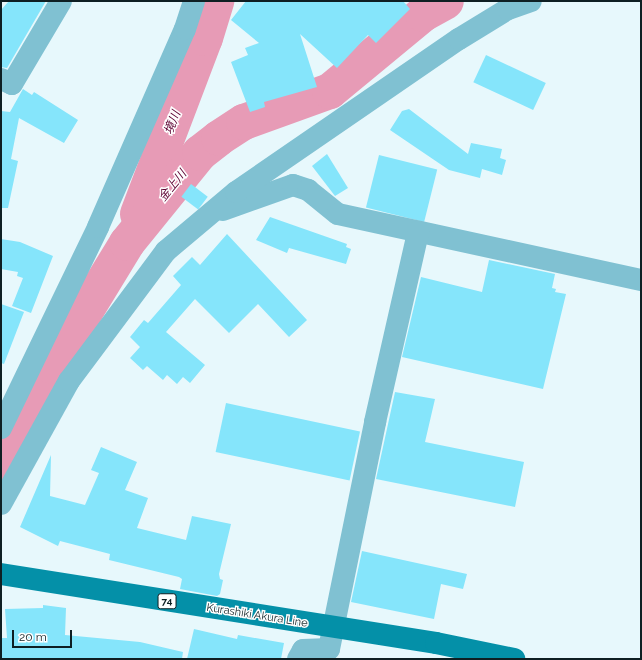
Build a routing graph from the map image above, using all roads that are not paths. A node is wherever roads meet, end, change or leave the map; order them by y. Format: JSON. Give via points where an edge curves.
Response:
{"nodes":[{"id":1,"x":61,"y":1,"type":"edge"},
{"id":2,"x":194,"y":1,"type":"edge"},
{"id":3,"x":531,"y":1,"type":"edge"},
{"id":4,"x":1,"y":80,"type":"edge"},
{"id":5,"x":216,"y":212,"type":"junction"},
{"id":6,"x":418,"y":232,"type":"junction"},
{"id":7,"x":641,"y":280,"type":"edge"},
{"id":8,"x":1,"y":428,"type":"edge"},
{"id":9,"x":1,"y":504,"type":"edge"},
{"id":10,"x":1,"y":574,"type":"edge"},
{"id":11,"x":332,"y":628,"type":"junction"},
{"id":12,"x":298,"y":659,"type":"edge"},
{"id":13,"x":514,"y":659,"type":"edge"}],
"edges":[{"from":1,"to":4,"type":"street","via":[[12,84]]},
{"from":2,"to":8,"type":"street","via":[[185,29],[98,227]]},
{"from":3,"to":5,"type":"street","via":[[508,9],[459,39],[236,192]]},
{"from":5,"to":6,"type":"street","via":[[293,185],[308,190],[338,214]]},
{"from":5,"to":9,"type":"street","via":[[166,251],[69,381]]},
{"from":6,"to":7,"type":"street"},
{"from":6,"to":11,"type":"street"},
{"from":10,"to":11,"type":"main road","name":"Kurashiki Akura Line","number":"74"},
{"from":11,"to":12,"type":"street","via":[[329,649],[303,650]]},
{"from":11,"to":13,"type":"main road","name":"Kurashiki Akura Line","number":"74","via":[[436,643]]}]}
